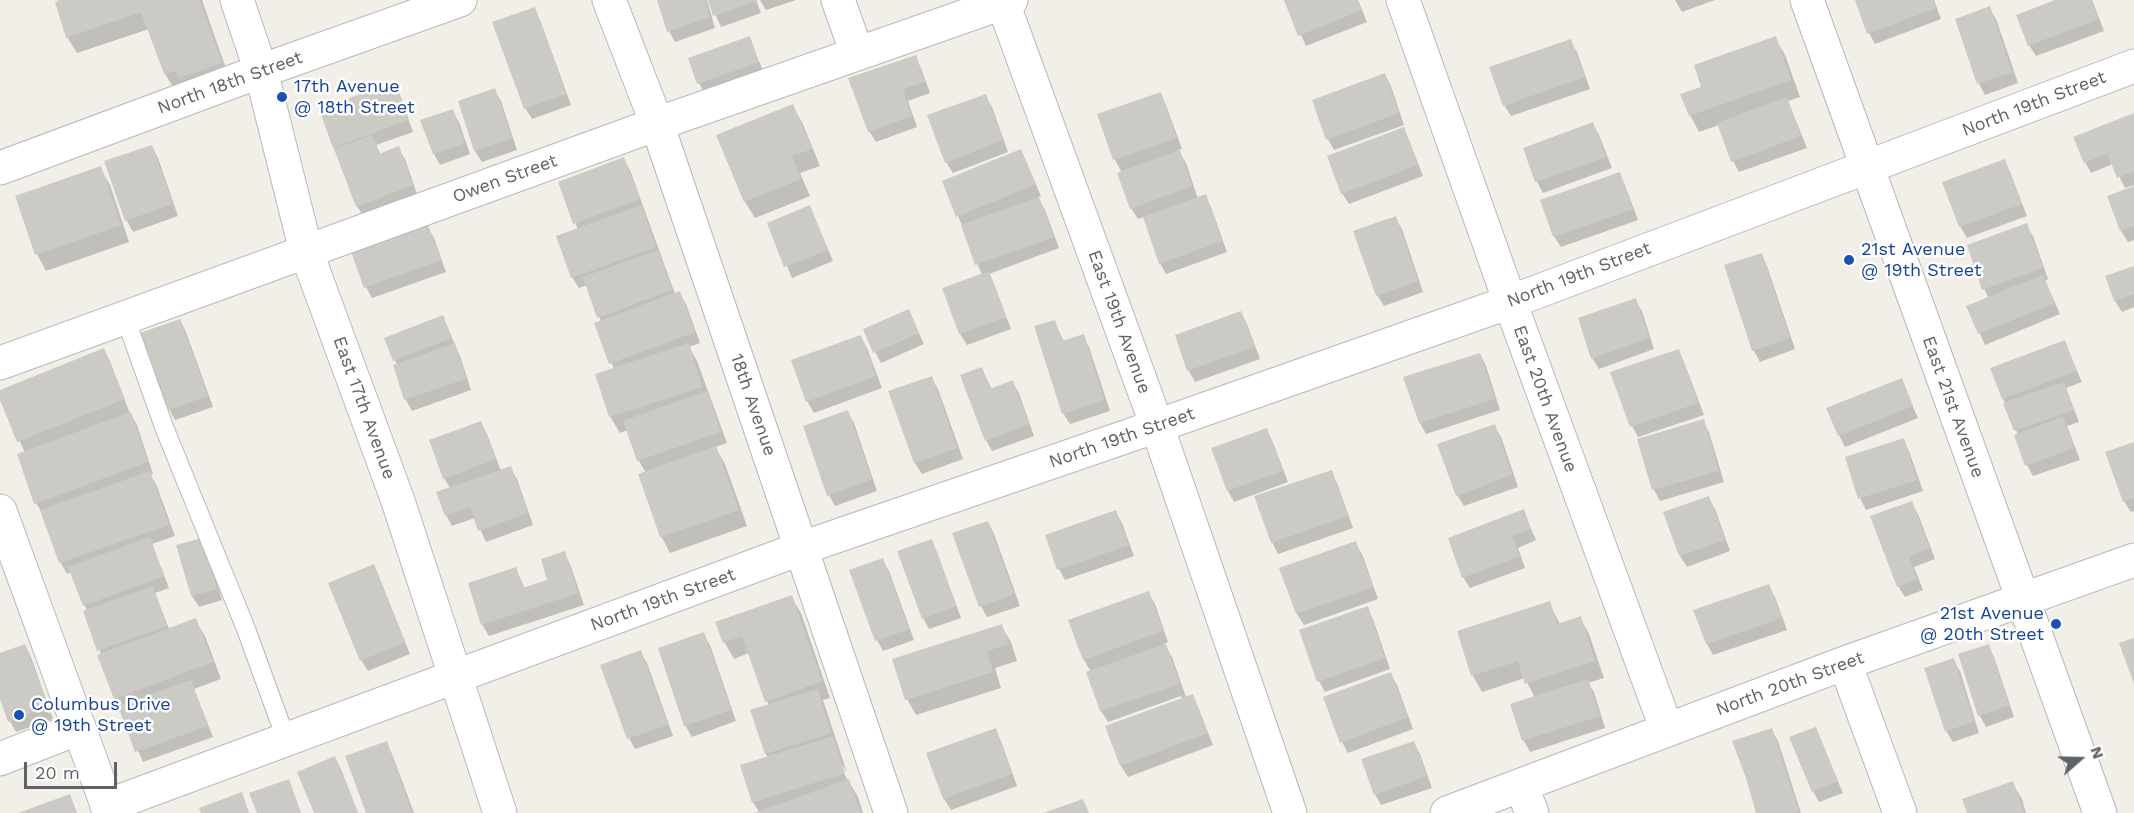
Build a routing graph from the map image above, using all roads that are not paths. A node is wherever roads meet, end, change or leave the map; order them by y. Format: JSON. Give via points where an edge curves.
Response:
{"nodes":[{"id":1,"x":237,"y":0,"type":"edge"},
{"id":2,"x":460,"y":0,"type":"edge"},
{"id":3,"x":609,"y":0,"type":"edge"},
{"id":4,"x":838,"y":0,"type":"edge"},
{"id":5,"x":1402,"y":0,"type":"edge"},
{"id":6,"x":1808,"y":0,"type":"edge"},
{"id":7,"x":1007,"y":1,"type":"edge"},
{"id":8,"x":857,"y":52,"type":"junction"},
{"id":9,"x":2134,"y":66,"type":"edge"},
{"id":10,"x":261,"y":70,"type":"junction"},
{"id":11,"x":657,"y":124,"type":"junction"},
{"id":12,"x":1868,"y":167,"type":"junction"},
{"id":13,"x":0,"y":168,"type":"edge"},
{"id":14,"x":306,"y":251,"type":"junction"},
{"id":15,"x":1510,"y":302,"type":"junction"},
{"id":16,"x":125,"y":317,"type":"junction"},
{"id":17,"x":0,"y":363,"type":"edge"},
{"id":18,"x":1157,"y":426,"type":"junction"},
{"id":19,"x":0,"y":511,"type":"edge"},
{"id":20,"x":802,"y":548,"type":"junction"},
{"id":21,"x":2134,"y":560,"type":"edge"},
{"id":22,"x":2023,"y":600,"type":"junction"},
{"id":23,"x":1845,"y":663,"type":"junction"},
{"id":24,"x":456,"y":677,"type":"junction"},
{"id":25,"x":79,"y":728,"type":"junction"},
{"id":26,"x":1667,"y":730,"type":"junction"},
{"id":27,"x":286,"y":740,"type":"junction"},
{"id":28,"x":0,"y":759,"type":"edge"},
{"id":29,"x":1527,"y":799,"type":"edge"},
{"id":30,"x":109,"y":809,"type":"edge"},
{"id":31,"x":500,"y":813,"type":"edge"},
{"id":32,"x":891,"y":813,"type":"edge"},
{"id":33,"x":1290,"y":813,"type":"edge"},
{"id":34,"x":1447,"y":813,"type":"edge"},
{"id":35,"x":1900,"y":813,"type":"edge"},
{"id":36,"x":2100,"y":813,"type":"edge"}],
"edges":[{"from":1,"to":10,"type":"street","name":"East 17th Avenue"},
{"from":2,"to":10,"type":"street","name":"North 18th Street"},
{"from":3,"to":11,"type":"street","name":"18th Avenue"},
{"from":4,"to":8,"type":"street"},
{"from":5,"to":15,"type":"street","name":"East 20th Avenue"},
{"from":6,"to":12,"type":"street","name":"East 21st Avenue"},
{"from":7,"to":8,"type":"street","name":"Owen Street"},
{"from":7,"to":18,"type":"street","name":"East 19th Avenue"},
{"from":8,"to":11,"type":"street","name":"Owen Street"},
{"from":9,"to":12,"type":"street","name":"North 19th Street"},
{"from":10,"to":13,"type":"street","name":"North 18th Street"},
{"from":10,"to":14,"type":"street","name":"East 17th Avenue"},
{"from":11,"to":14,"type":"street","name":"Owen Street"},
{"from":11,"to":20,"type":"street","name":"18th Avenue"},
{"from":12,"to":15,"type":"street","name":"North 19th Street"},
{"from":12,"to":22,"type":"street","name":"East 21st Avenue"},
{"from":14,"to":16,"type":"street","name":"Owen Street"},
{"from":14,"to":24,"type":"street","name":"East 17th Avenue","via":[[398,501]]},
{"from":15,"to":18,"type":"street","name":"North 19th Street"},
{"from":15,"to":26,"type":"street","name":"East 20th Avenue"},
{"from":16,"to":17,"type":"street","name":"Owen Street"},
{"from":16,"to":27,"type":"lane"},
{"from":18,"to":20,"type":"street","name":"North 19th Street"},
{"from":18,"to":33,"type":"street","name":"East 19th Avenue"},
{"from":19,"to":25,"type":"street"},
{"from":20,"to":24,"type":"street","name":"North 19th Street"},
{"from":20,"to":32,"type":"street","name":"18th Avenue"},
{"from":21,"to":22,"type":"street","name":"North 20th Street"},
{"from":22,"to":23,"type":"street","name":"North 20th Street"},
{"from":22,"to":36,"type":"street","name":"East 21st Avenue"},
{"from":23,"to":26,"type":"street","name":"North 20th Street"},
{"from":23,"to":35,"type":"street"},
{"from":24,"to":27,"type":"street","name":"North 19th Street"},
{"from":24,"to":31,"type":"street","name":"East 17th Avenue"},
{"from":25,"to":28,"type":"street"},
{"from":25,"to":30,"type":"street"},
{"from":26,"to":29,"type":"street","name":"North 20th Street"},
{"from":27,"to":30,"type":"street","name":"North 19th Street"},
{"from":29,"to":34,"type":"street","name":"North 20th Street"}]}
